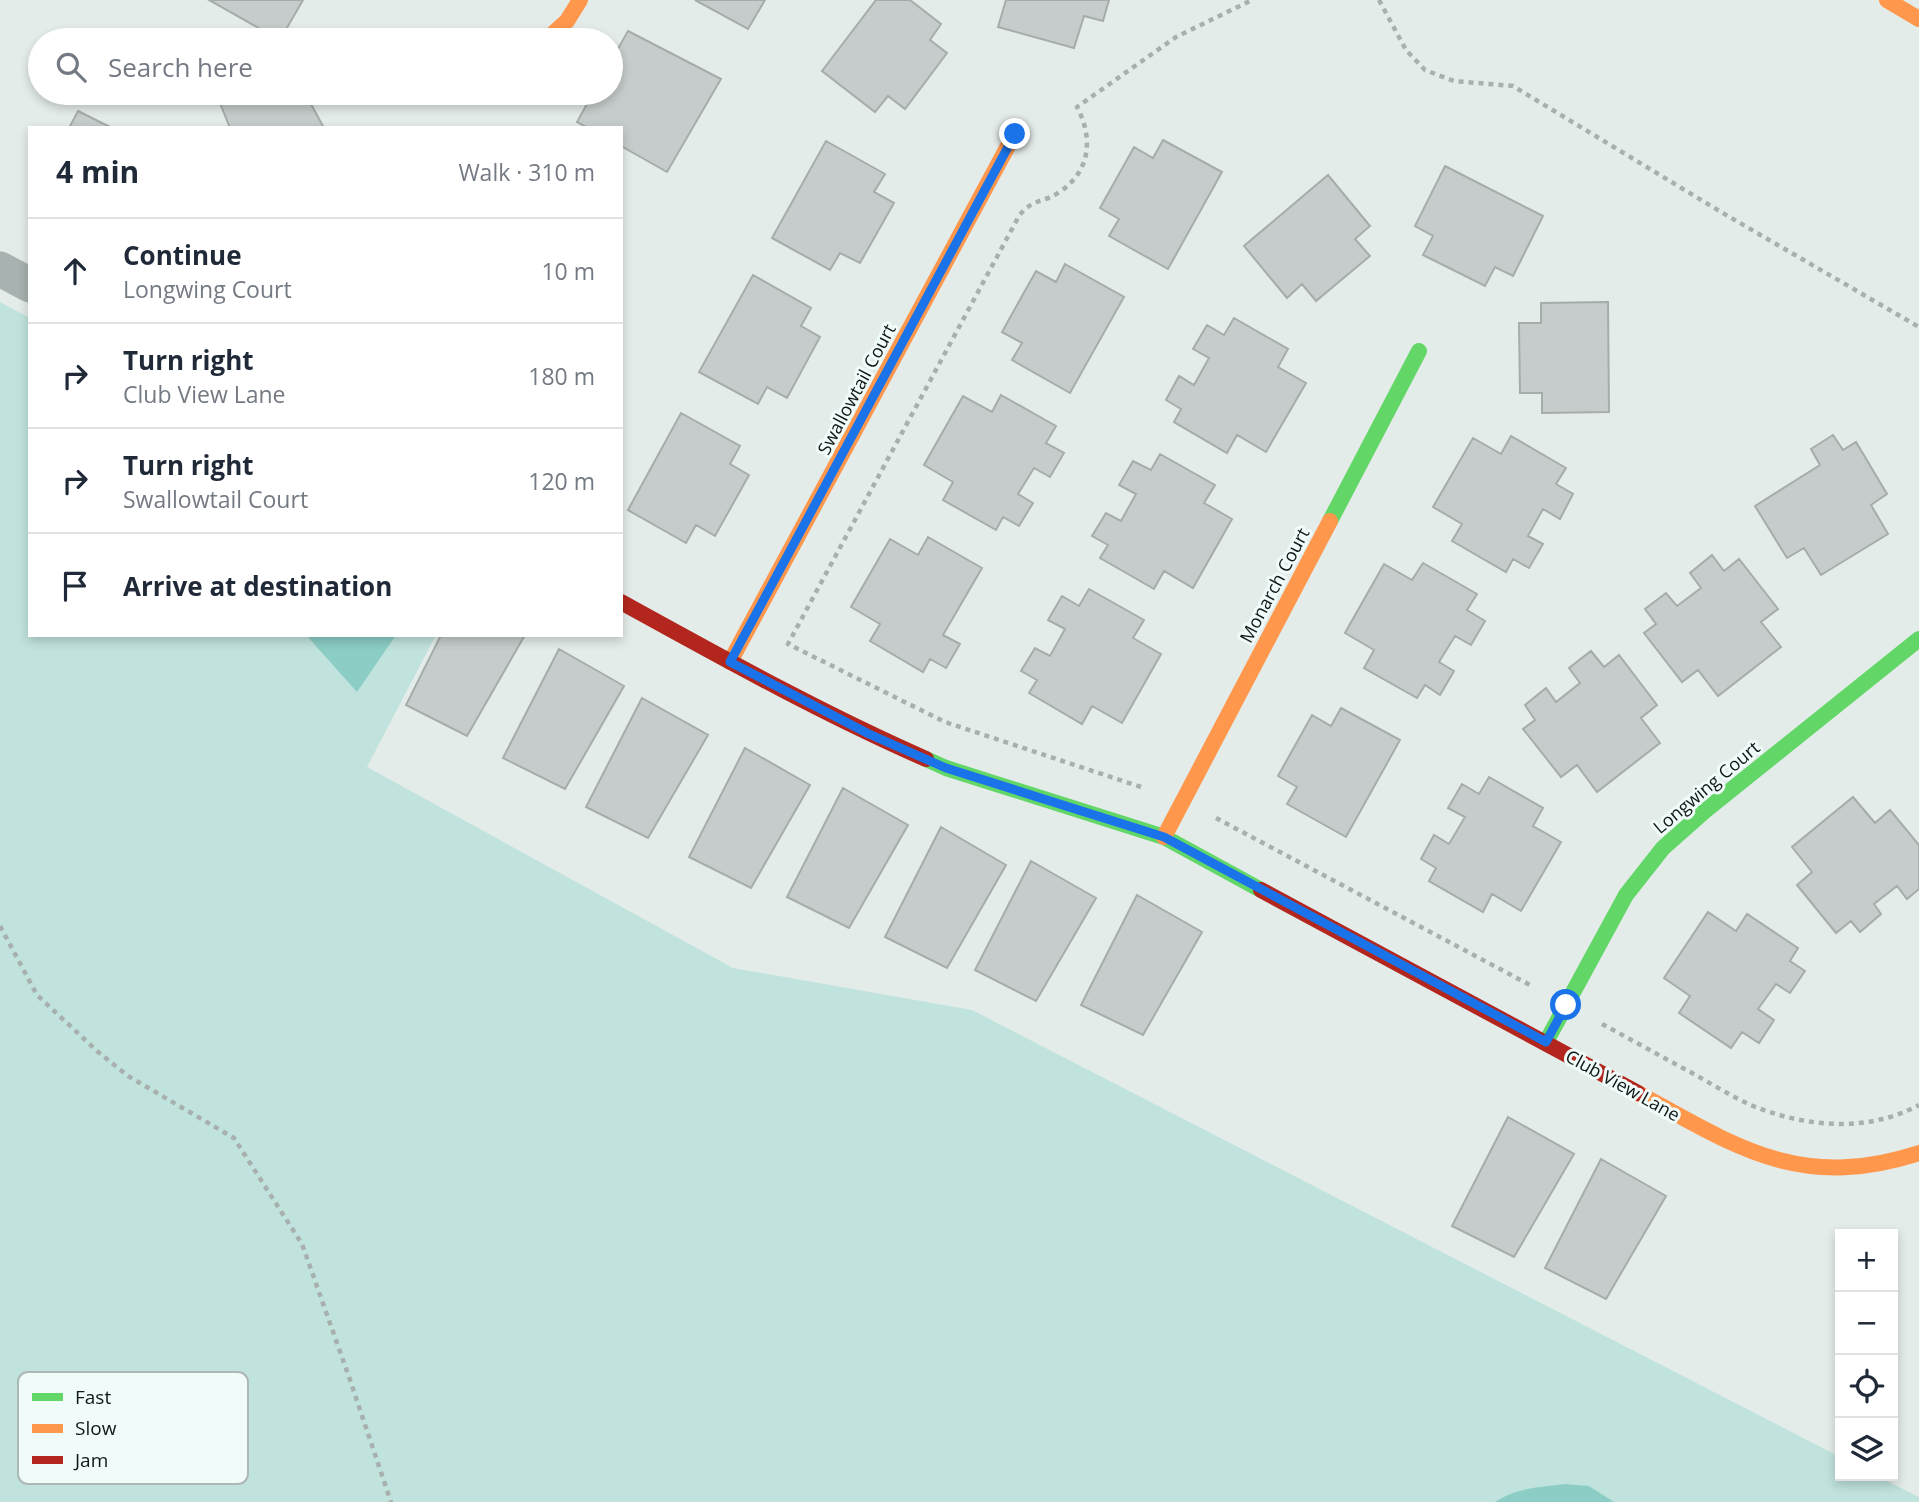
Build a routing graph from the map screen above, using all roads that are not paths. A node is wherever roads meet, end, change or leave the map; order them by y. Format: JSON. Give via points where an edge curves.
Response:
{"nodes":[{"id":1,"x":580,"y":0,"type":"edge"},
{"id":2,"x":1887,"y":0,"type":"edge"},
{"id":3,"x":1919,"y":19,"type":"edge"},
{"id":4,"x":560,"y":28,"type":"edge"},
{"id":5,"x":1015,"y":134,"type":"dead end"},
{"id":6,"x":0,"y":269,"type":"edge"},
{"id":7,"x":28,"y":284,"type":"edge"},
{"id":8,"x":1419,"y":351,"type":"dead end"},
{"id":9,"x":623,"y":603,"type":"edge"},
{"id":10,"x":1919,"y":639,"type":"edge"},
{"id":11,"x":730,"y":662,"type":"junction"},
{"id":12,"x":1164,"y":837,"type":"junction"},
{"id":13,"x":1546,"y":1042,"type":"junction"},
{"id":14,"x":1919,"y":1153,"type":"edge"}],
"edges":[{"from":1,"to":4,"type":"main road"},
{"from":2,"to":3,"type":"main road"},
{"from":5,"to":11,"type":"main road","name":"Swallowtail Court"},
{"from":6,"to":7,"type":"street"},
{"from":8,"to":12,"type":"main road","name":"Monarch Court"},
{"from":9,"to":11,"type":"main road","name":"Club View Lane"},
{"from":10,"to":13,"type":"main road","name":"Longwing Court","via":[[1663,848],[1626,895]]},
{"from":11,"to":12,"type":"main road","name":"Club View Lane","via":[[946,768]]},
{"from":12,"to":13,"type":"main road","name":"Club View Lane"},
{"from":13,"to":14,"type":"main road","name":"Club View Lane","via":[[1765,1158],[1849,1170],[1890,1164]]}]}
